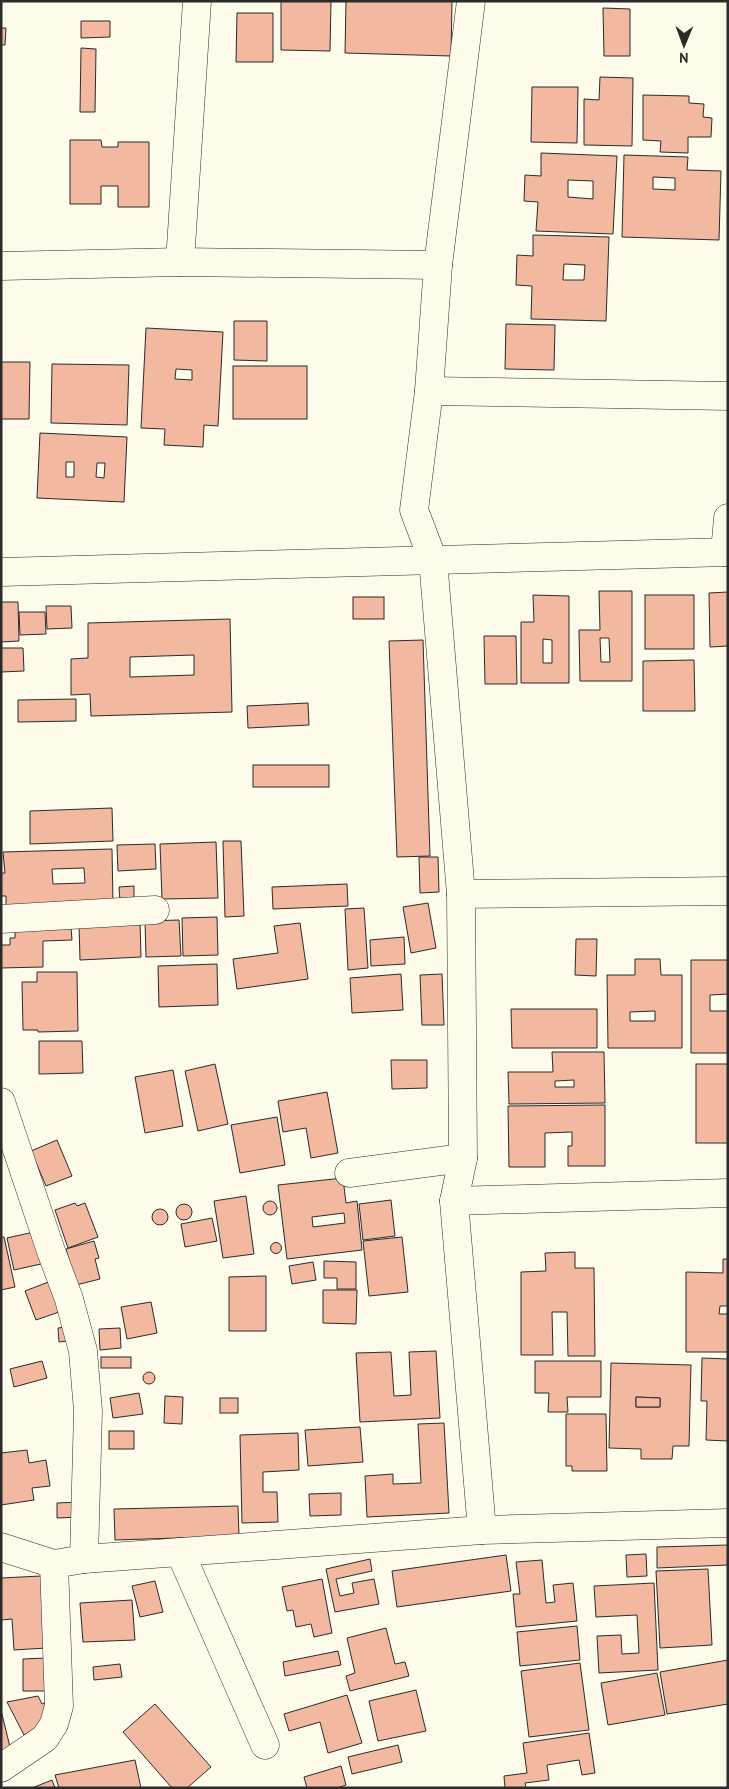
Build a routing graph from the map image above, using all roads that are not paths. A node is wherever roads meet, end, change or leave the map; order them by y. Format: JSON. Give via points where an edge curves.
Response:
{"nodes":[{"id":1,"x":197,"y":1,"type":"edge"},
{"id":2,"x":471,"y":1,"type":"edge"},
{"id":3,"x":180,"y":262,"type":"junction"},
{"id":4,"x":438,"y":265,"type":"junction"},
{"id":5,"x":1,"y":266,"type":"edge"},
{"id":6,"x":429,"y":391,"type":"junction"},
{"id":7,"x":728,"y":396,"type":"edge"},
{"id":8,"x":728,"y":518,"type":"edge"},
{"id":9,"x":726,"y":552,"type":"edge"},
{"id":10,"x":433,"y":560,"type":"junction"},
{"id":11,"x":1,"y":572,"type":"edge"},
{"id":12,"x":728,"y":891,"type":"edge"},
{"id":13,"x":462,"y":894,"type":"junction"},
{"id":14,"x":155,"y":910,"type":"dead end"},
{"id":15,"x":1,"y":920,"type":"edge"},
{"id":16,"x":1,"y":1102,"type":"edge"},
{"id":17,"x":464,"y":1158,"type":"junction"},
{"id":18,"x":350,"y":1173,"type":"dead end"},
{"id":19,"x":728,"y":1193,"type":"edge"},
{"id":20,"x":454,"y":1200,"type":"junction"},
{"id":21,"x":728,"y":1523,"type":"edge"},
{"id":22,"x":482,"y":1530,"type":"junction"},
{"id":23,"x":1,"y":1546,"type":"edge"},
{"id":24,"x":180,"y":1552,"type":"junction"},
{"id":25,"x":84,"y":1559,"type":"junction"},
{"id":26,"x":54,"y":1564,"type":"junction"},
{"id":27,"x":265,"y":1745,"type":"dead end"},
{"id":28,"x":1,"y":1768,"type":"edge"}],
"edges":[{"from":1,"to":3,"type":"street"},
{"from":2,"to":4,"type":"street"},
{"from":3,"to":4,"type":"street"},
{"from":3,"to":5,"type":"street"},
{"from":4,"to":6,"type":"street"},
{"from":6,"to":7,"type":"street"},
{"from":6,"to":10,"type":"street","via":[[414,510]]},
{"from":8,"to":9,"type":"street"},
{"from":9,"to":10,"type":"street"},
{"from":10,"to":11,"type":"street"},
{"from":10,"to":13,"type":"street"},
{"from":12,"to":13,"type":"street"},
{"from":13,"to":17,"type":"street"},
{"from":14,"to":15,"type":"street"},
{"from":16,"to":25,"type":"street","via":[[84,1351],[88,1411]]},
{"from":17,"to":18,"type":"street"},
{"from":17,"to":20,"type":"street"},
{"from":19,"to":20,"type":"street"},
{"from":20,"to":22,"type":"street"},
{"from":21,"to":22,"type":"street"},
{"from":22,"to":24,"type":"street"},
{"from":23,"to":26,"type":"street"},
{"from":24,"to":25,"type":"street"},
{"from":24,"to":27,"type":"street"},
{"from":25,"to":26,"type":"street"},
{"from":26,"to":28,"type":"street","via":[[59,1706],[54,1724],[45,1738]]}]}
